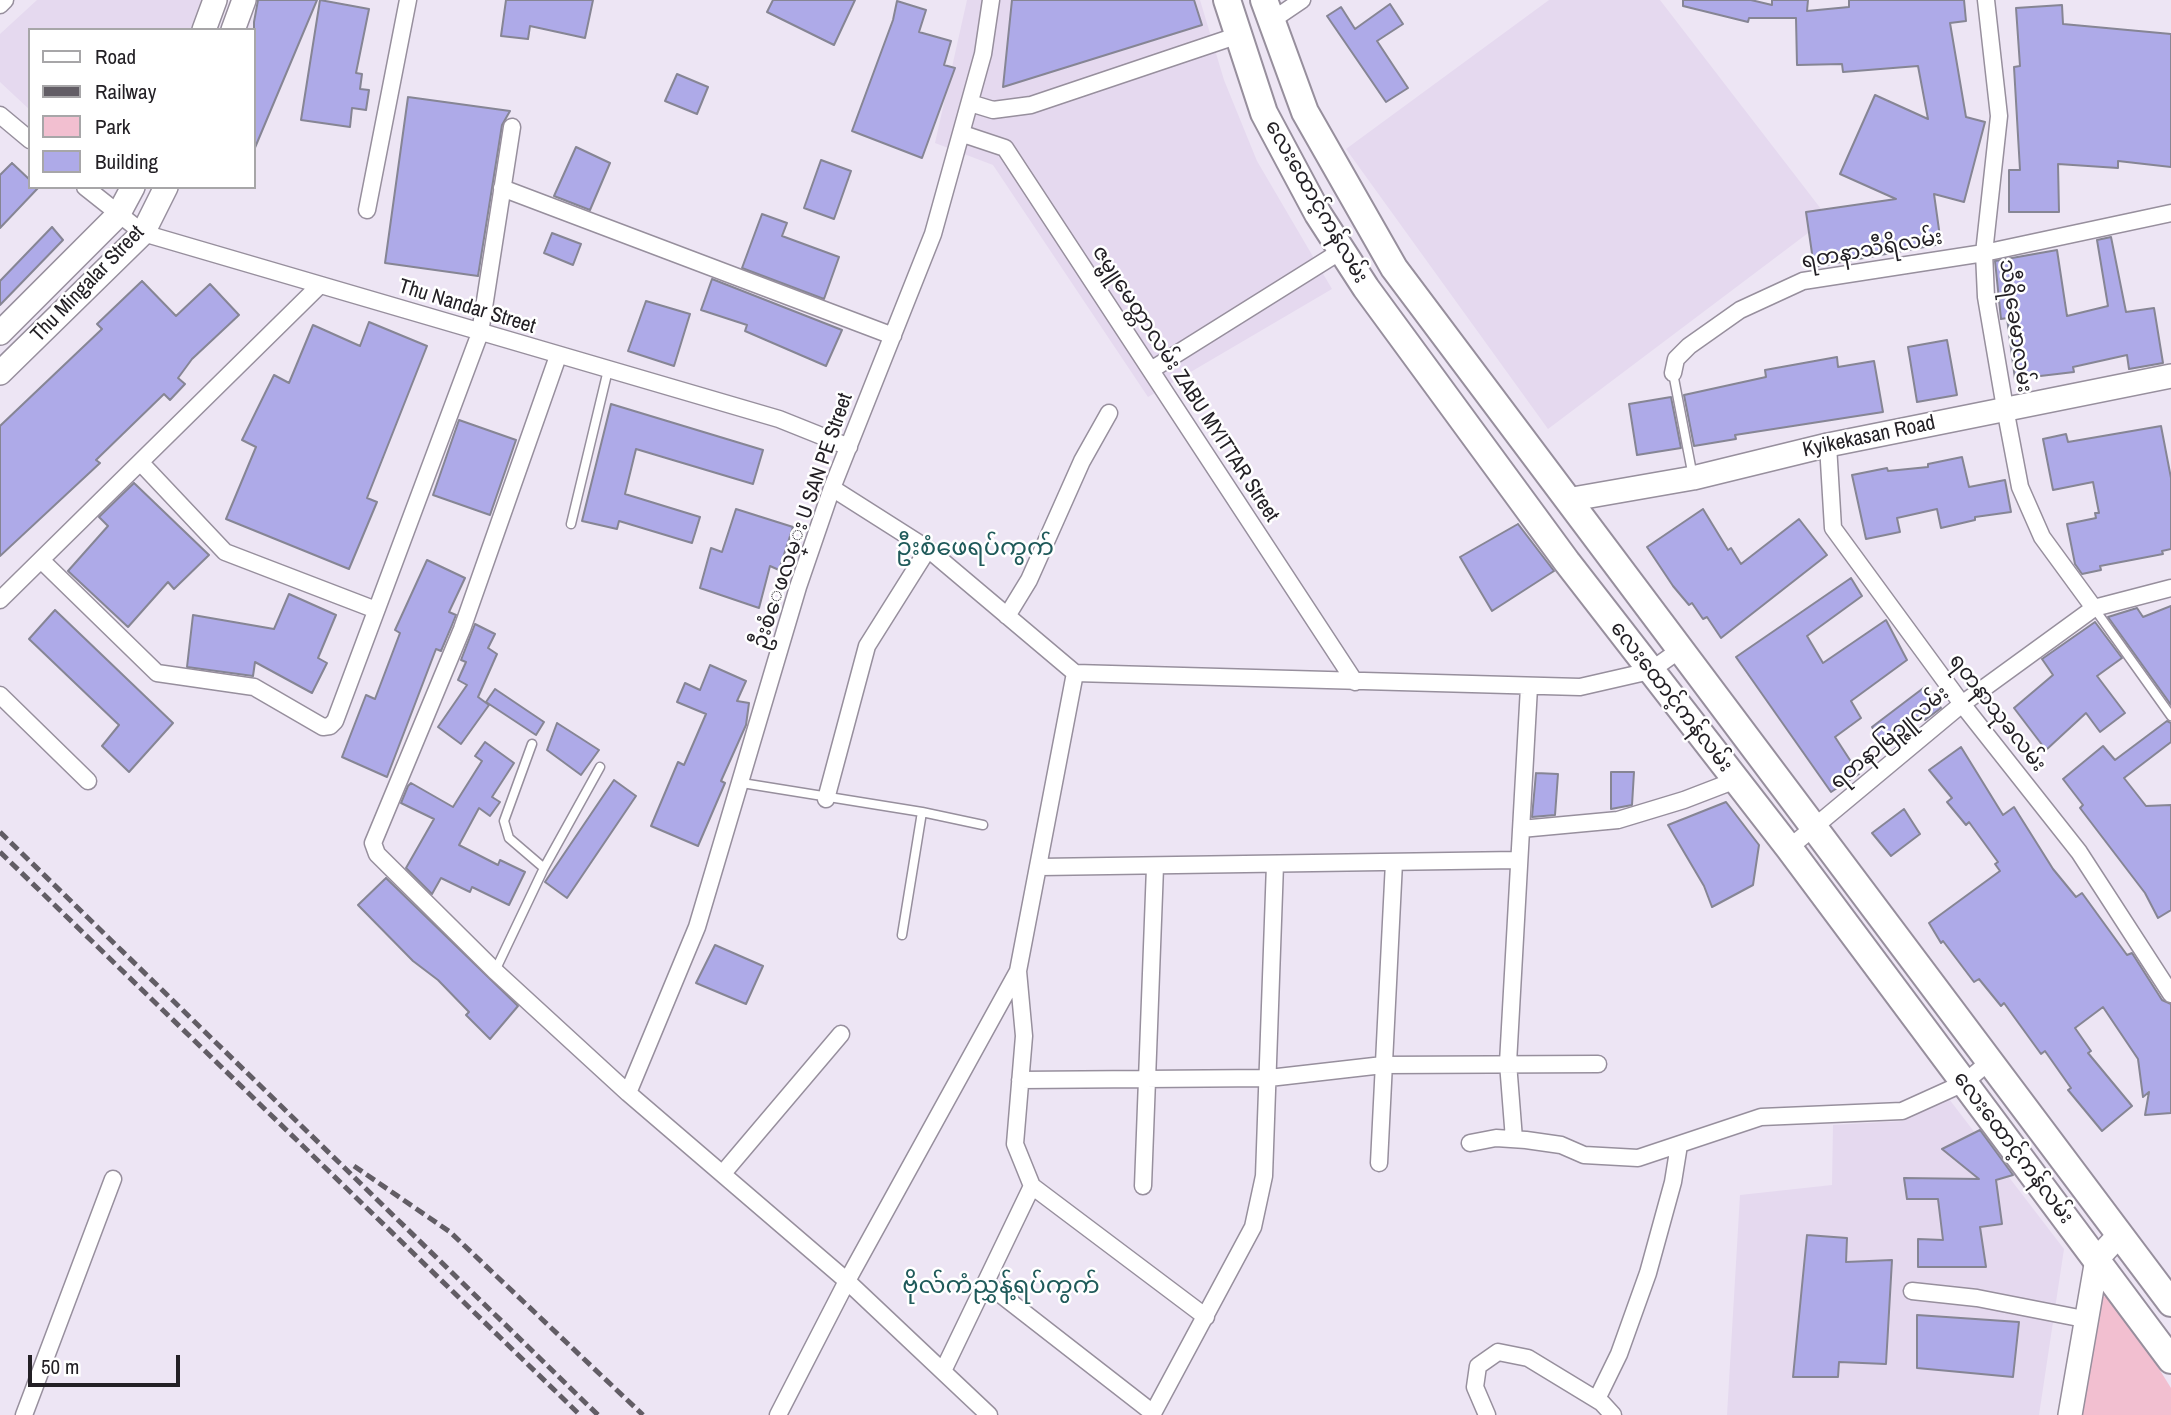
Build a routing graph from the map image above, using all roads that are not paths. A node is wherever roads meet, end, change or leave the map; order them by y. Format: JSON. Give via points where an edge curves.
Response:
{"nodes":[{"id":1,"x":5,"y":0,"type":"edge"},
{"id":2,"x":215,"y":0,"type":"edge"},
{"id":3,"x":244,"y":0,"type":"edge"},
{"id":4,"x":408,"y":0,"type":"edge"},
{"id":5,"x":990,"y":0,"type":"edge"},
{"id":6,"x":1227,"y":0,"type":"edge"},
{"id":7,"x":1302,"y":0,"type":"edge"},
{"id":8,"x":1986,"y":0,"type":"edge"},
{"id":9,"x":0,"y":5,"type":"edge"},
{"id":10,"x":1268,"y":10,"type":"edge"},
{"id":11,"x":205,"y":28,"type":"edge"},
{"id":12,"x":234,"y":28,"type":"edge"},
{"id":13,"x":1238,"y":35,"type":"junction"},
{"id":14,"x":970,"y":103,"type":"junction"},
{"id":15,"x":0,"y":115,"type":"edge"},
{"id":16,"x":512,"y":127,"type":"dead end"},
{"id":17,"x":962,"y":134,"type":"junction"},
{"id":18,"x":28,"y":138,"type":"edge"},
{"id":19,"x":502,"y":188,"type":"junction"},
{"id":20,"x":87,"y":189,"type":"edge"},
{"id":21,"x":132,"y":189,"type":"edge"},
{"id":22,"x":165,"y":189,"type":"edge"},
{"id":23,"x":366,"y":210,"type":"dead end"},
{"id":24,"x":2171,"y":213,"type":"edge"},
{"id":25,"x":118,"y":215,"type":"junction"},
{"id":26,"x":143,"y":233,"type":"junction"},
{"id":27,"x":1341,"y":251,"type":"junction"},
{"id":28,"x":1984,"y":253,"type":"junction"},
{"id":29,"x":1394,"y":268,"type":"junction"},
{"id":30,"x":320,"y":285,"type":"junction"},
{"id":31,"x":1366,"y":288,"type":"junction"},
{"id":32,"x":0,"y":333,"type":"edge"},
{"id":33,"x":480,"y":333,"type":"junction"},
{"id":34,"x":893,"y":336,"type":"junction"},
{"id":35,"x":558,"y":356,"type":"junction"},
{"id":36,"x":608,"y":370,"type":"junction"},
{"id":37,"x":1151,"y":370,"type":"junction"},
{"id":38,"x":0,"y":373,"type":"edge"},
{"id":39,"x":1673,"y":373,"type":"joint"},
{"id":40,"x":2171,"y":376,"type":"edge"},
{"id":41,"x":2005,"y":408,"type":"junction"},
{"id":42,"x":1109,"y":413,"type":"dead end"},
{"id":43,"x":1512,"y":429,"type":"junction"},
{"id":44,"x":1828,"y":445,"type":"junction"},
{"id":45,"x":849,"y":447,"type":"junction"},
{"id":46,"x":1485,"y":450,"type":"junction"},
{"id":47,"x":141,"y":463,"type":"junction"},
{"id":48,"x":1693,"y":478,"type":"junction"},
{"id":49,"x":832,"y":488,"type":"junction"},
{"id":50,"x":1567,"y":500,"type":"junction"},
{"id":51,"x":571,"y":524,"type":"dead end"},
{"id":52,"x":1539,"y":524,"type":"junction"},
{"id":53,"x":928,"y":549,"type":"junction"},
{"id":54,"x":41,"y":560,"type":"junction"},
{"id":55,"x":2171,"y":588,"type":"edge"},
{"id":56,"x":0,"y":600,"type":"edge"},
{"id":57,"x":2094,"y":608,"type":"junction"},
{"id":58,"x":376,"y":610,"type":"junction"},
{"id":59,"x":1007,"y":616,"type":"junction"},
{"id":60,"x":1681,"y":649,"type":"junction"},
{"id":61,"x":1650,"y":671,"type":"junction"},
{"id":62,"x":1076,"y":673,"type":"junction"},
{"id":63,"x":1355,"y":682,"type":"junction"},
{"id":64,"x":1529,"y":687,"type":"junction"},
{"id":65,"x":0,"y":695,"type":"edge"},
{"id":66,"x":1962,"y":704,"type":"junction"},
{"id":67,"x":2171,"y":716,"type":"edge"},
{"id":68,"x":532,"y":744,"type":"dead end"},
{"id":69,"x":600,"y":766,"type":"dead end"},
{"id":70,"x":1736,"y":780,"type":"junction"},
{"id":71,"x":88,"y":781,"type":"dead end"},
{"id":72,"x":742,"y":783,"type":"junction"},
{"id":73,"x":826,"y":799,"type":"junction"},
{"id":74,"x":922,"y":812,"type":"junction"},
{"id":75,"x":983,"y":825,"type":"dead end"},
{"id":76,"x":1816,"y":828,"type":"junction"},
{"id":77,"x":1521,"y":829,"type":"junction"},
{"id":78,"x":1789,"y":848,"type":"junction"},
{"id":79,"x":1518,"y":860,"type":"junction"},
{"id":80,"x":1394,"y":862,"type":"junction"},
{"id":81,"x":1275,"y":864,"type":"junction"},
{"id":82,"x":1040,"y":867,"type":"junction"},
{"id":83,"x":1155,"y":867,"type":"junction"},
{"id":84,"x":544,"y":868,"type":"junction"},
{"id":85,"x":902,"y":935,"type":"dead end"},
{"id":86,"x":495,"y":971,"type":"junction"},
{"id":87,"x":1018,"y":971,"type":"junction"},
{"id":88,"x":2171,"y":995,"type":"edge"},
{"id":89,"x":841,"y":1034,"type":"dead end"},
{"id":90,"x":1990,"y":1061,"type":"junction"},
{"id":91,"x":1508,"y":1063,"type":"junction"},
{"id":92,"x":1598,"y":1064,"type":"dead end"},
{"id":93,"x":1383,"y":1065,"type":"junction"},
{"id":94,"x":1269,"y":1078,"type":"junction"},
{"id":95,"x":1020,"y":1080,"type":"junction"},
{"id":96,"x":1147,"y":1081,"type":"junction"},
{"id":97,"x":1964,"y":1083,"type":"junction"},
{"id":98,"x":628,"y":1093,"type":"junction"},
{"id":99,"x":1514,"y":1139,"type":"junction"},
{"id":100,"x":1470,"y":1143,"type":"dead end"},
{"id":101,"x":1679,"y":1145,"type":"junction"},
{"id":102,"x":1379,"y":1163,"type":"dead end"},
{"id":103,"x":724,"y":1172,"type":"junction"},
{"id":104,"x":113,"y":1179,"type":"dead end"},
{"id":105,"x":1032,"y":1186,"type":"junction"},
{"id":106,"x":1143,"y":1186,"type":"dead end"},
{"id":107,"x":2120,"y":1234,"type":"junction"},
{"id":108,"x":2097,"y":1259,"type":"junction"},
{"id":109,"x":846,"y":1281,"type":"junction"},
{"id":110,"x":986,"y":1283,"type":"junction"},
{"id":111,"x":1912,"y":1291,"type":"dead end"},
{"id":112,"x":2171,"y":1303,"type":"edge"},
{"id":113,"x":1206,"y":1317,"type":"junction"},
{"id":114,"x":2084,"y":1319,"type":"junction"},
{"id":115,"x":2166,"y":1345,"type":"edge"},
{"id":116,"x":943,"y":1371,"type":"junction"},
{"id":117,"x":1597,"y":1399,"type":"junction"},
{"id":118,"x":1153,"y":1414,"type":"edge"},
{"id":119,"x":24,"y":1415,"type":"edge"},
{"id":120,"x":778,"y":1415,"type":"edge"},
{"id":121,"x":989,"y":1415,"type":"edge"},
{"id":122,"x":1487,"y":1415,"type":"edge"},
{"id":123,"x":1613,"y":1415,"type":"edge"},
{"id":124,"x":2070,"y":1415,"type":"edge"}],
"edges":[{"from":1,"to":9,"type":"street"},
{"from":2,"to":11,"type":"street"},
{"from":3,"to":12,"type":"street"},
{"from":4,"to":23,"type":"street"},
{"from":5,"to":14,"type":"street","name":"ဦးစံေဖလမ္း U SAN PE Street"},
{"from":6,"to":13,"type":"main road","name":"လေးထောင့်ကန်လမ်း"},
{"from":7,"to":10,"type":"street"},
{"from":8,"to":28,"type":"street","name":"သီရိခေမာလမ်း","via":[[1999,116]]},
{"from":10,"to":29,"type":"main road","name":"လေးထောင့်ကန်လမ်း","via":[[1306,112]]},
{"from":13,"to":14,"type":"street","via":[[1031,105],[993,110]]},
{"from":13,"to":27,"type":"main road","name":"လေးထောင့်ကန်လမ်း","via":[[1264,113]]},
{"from":14,"to":17,"type":"street","name":"ဦးစံေဖလမ္း U SAN PE Street"},
{"from":15,"to":18,"type":"street"},
{"from":16,"to":19,"type":"street"},
{"from":17,"to":34,"type":"street","name":"ဦးစံေဖလမ္း U SAN PE Street","via":[[933,234]]},
{"from":17,"to":37,"type":"street","name":"ဇမ္ဗူမေတ္တာလမ်း ZABU MYITTAR Street","via":[[1005,148]]},
{"from":19,"to":33,"type":"street"},
{"from":19,"to":34,"type":"street"},
{"from":20,"to":25,"type":"street","name":"Thu Nandar Street"},
{"from":21,"to":25,"type":"street","name":"Thu Mingalar Street"},
{"from":22,"to":26,"type":"street","name":"Thu Mingalar Street"},
{"from":24,"to":28,"type":"street","name":"ရတနာသီရိလမ်း"},
{"from":25,"to":26,"type":"street","name":"Thu Nandar Street"},
{"from":25,"to":32,"type":"street","name":"Thu Mingalar Street"},
{"from":26,"to":30,"type":"street","name":"Thu Nandar Street"},
{"from":26,"to":38,"type":"street","name":"Thu Mingalar Street"},
{"from":27,"to":31,"type":"main road","name":"လေးထောင့်ကန်လမ်း"},
{"from":27,"to":37,"type":"street"},
{"from":28,"to":39,"type":"street","name":"ရတနာသီရိလမ်း","via":[[1803,281],[1776,291],[1689,346],[1676,359]]},
{"from":28,"to":41,"type":"street","name":"သီရိခေမာလမ်း","via":[[1986,297]]},
{"from":29,"to":31,"type":"main road"},
{"from":29,"to":43,"type":"main road","name":"လေးထောင့်ကန်လမ်း"},
{"from":30,"to":33,"type":"street","name":"Thu Nandar Street"},
{"from":30,"to":47,"type":"street"},
{"from":31,"to":46,"type":"main road","name":"လေးထောင့်ကန်လမ်း"},
{"from":33,"to":35,"type":"street","name":"Thu Nandar Street"},
{"from":33,"to":58,"type":"street"},
{"from":34,"to":45,"type":"street","name":"ဦးစံေဖလမ္း U SAN PE Street"},
{"from":35,"to":36,"type":"street","name":"Thu Nandar Street"},
{"from":35,"to":86,"type":"street","via":[[461,629],[373,843],[383,862]]},
{"from":36,"to":45,"type":"street","name":"Thu Nandar Street","via":[[779,419]]},
{"from":36,"to":51,"type":"lane"},
{"from":37,"to":63,"type":"street","name":"ဇမ္ဗူမေတ္တာလမ်း ZABU MYITTAR Street"},
{"from":39,"to":48,"type":"lane","name":"ရတနာသီရိလမ်း"},
{"from":40,"to":41,"type":"street","name":"Kyikekasan Road"},
{"from":41,"to":44,"type":"street","name":"Kyikekasan Road"},
{"from":41,"to":57,"type":"street","via":[[2020,487],[2042,537]]},
{"from":42,"to":59,"type":"street"},
{"from":43,"to":46,"type":"main road"},
{"from":43,"to":50,"type":"main road","name":"လေးထောင့်ကန်လမ်း"},
{"from":44,"to":48,"type":"street","name":"Kyikekasan Road"},
{"from":44,"to":66,"type":"street","name":"ရတနာသုခလမ်း","via":[[1833,528]]},
{"from":45,"to":49,"type":"street","name":"ဦးစံေဖလမ္း U SAN PE Street"},
{"from":46,"to":52,"type":"main road","name":"လေးထောင့်ကန်လမ်း"},
{"from":47,"to":54,"type":"street"},
{"from":47,"to":58,"type":"street","via":[[225,552]]},
{"from":48,"to":50,"type":"street","name":"Kyikekasan Road"},
{"from":49,"to":53,"type":"street"},
{"from":49,"to":72,"type":"street","name":"ဦးစံေဖလမ္း U SAN PE Street","via":[[798,587]]},
{"from":50,"to":52,"type":"main road"},
{"from":50,"to":60,"type":"main road","name":"လေးထောင့်ကန်လမ်း"},
{"from":52,"to":61,"type":"main road","name":"လေးထောင့်ကန်လမ်း"},
{"from":53,"to":59,"type":"street"},
{"from":53,"to":73,"type":"street","via":[[867,646]]},
{"from":54,"to":56,"type":"street"},
{"from":54,"to":58,"type":"street","via":[[157,673],[254,687],[323,727],[335,721]]},
{"from":55,"to":57,"type":"street","name":"ရတနာမြဉ္ဇူလမ်း"},
{"from":57,"to":66,"type":"street","name":"ရတနာမြဉ္ဇူလမ်း"},
{"from":57,"to":67,"type":"lane"},
{"from":59,"to":62,"type":"street"},
{"from":60,"to":61,"type":"street"},
{"from":60,"to":76,"type":"main road","name":"လေးထောင့်ကန်လမ်း"},
{"from":61,"to":64,"type":"street","via":[[1580,687]]},
{"from":61,"to":70,"type":"main road","name":"လေးထောင့်ကန်လမ်း"},
{"from":62,"to":63,"type":"street"},
{"from":62,"to":82,"type":"street"},
{"from":63,"to":64,"type":"street"},
{"from":64,"to":77,"type":"street"},
{"from":65,"to":71,"type":"street"},
{"from":66,"to":76,"type":"street","name":"ရတနာမြဉ္ဇူလမ်း"},
{"from":66,"to":88,"type":"street","name":"ရတနာသုခလမ်း","via":[[2079,852]]},
{"from":68,"to":84,"type":"lane","via":[[504,821],[509,838]]},
{"from":69,"to":84,"type":"lane"},
{"from":70,"to":77,"type":"street","via":[[1618,820]]},
{"from":70,"to":78,"type":"main road","name":"လေးထောင့်ကန်လမ်း"},
{"from":72,"to":73,"type":"lane"},
{"from":72,"to":98,"type":"street","name":"ဦးစံေဖလမ္း U SAN PE Street","via":[[697,928]]},
{"from":73,"to":74,"type":"lane"},
{"from":74,"to":75,"type":"lane"},
{"from":74,"to":85,"type":"lane"},
{"from":76,"to":78,"type":"street","name":"ရတနာမြဉ္ဇူလမ်း"},
{"from":76,"to":90,"type":"main road","name":"လေးထောင့်ကန်လမ်း"},
{"from":77,"to":79,"type":"street"},
{"from":78,"to":97,"type":"main road","name":"လေးထောင့်ကန်လမ်း"},
{"from":79,"to":80,"type":"street"},
{"from":79,"to":91,"type":"street"},
{"from":80,"to":81,"type":"street"},
{"from":80,"to":93,"type":"street"},
{"from":81,"to":83,"type":"street"},
{"from":81,"to":94,"type":"street"},
{"from":82,"to":83,"type":"street"},
{"from":82,"to":87,"type":"street"},
{"from":83,"to":96,"type":"street"},
{"from":84,"to":86,"type":"lane"},
{"from":86,"to":98,"type":"street"},
{"from":87,"to":95,"type":"street","via":[[1024,1036]]},
{"from":87,"to":109,"type":"street"},
{"from":89,"to":103,"type":"street"},
{"from":90,"to":97,"type":"street"},
{"from":90,"to":107,"type":"main road","name":"လေးထောင့်ကန်လမ်း"},
{"from":91,"to":92,"type":"street"},
{"from":91,"to":93,"type":"street"},
{"from":91,"to":99,"type":"street"},
{"from":93,"to":94,"type":"street"},
{"from":93,"to":102,"type":"street"},
{"from":94,"to":96,"type":"street"},
{"from":94,"to":113,"type":"street","via":[[1264,1176],[1253,1227]]},
{"from":95,"to":96,"type":"street"},
{"from":95,"to":105,"type":"street","via":[[1015,1144]]},
{"from":96,"to":106,"type":"street"},
{"from":97,"to":101,"type":"street","via":[[1902,1111],[1761,1117]]},
{"from":97,"to":108,"type":"main road","name":"လေးထောင့်ကန်လမ်း"},
{"from":98,"to":103,"type":"street"},
{"from":99,"to":100,"type":"street"},
{"from":99,"to":101,"type":"street","via":[[1561,1145],[1584,1155],[1638,1158]]},
{"from":101,"to":117,"type":"street","via":[[1648,1273],[1619,1354]]},
{"from":103,"to":109,"type":"street"},
{"from":104,"to":119,"type":"street"},
{"from":105,"to":110,"type":"street"},
{"from":105,"to":113,"type":"street"},
{"from":107,"to":108,"type":"street"},
{"from":107,"to":112,"type":"main road","name":"လေးထောင့်ကန်လမ်း"},
{"from":108,"to":114,"type":"street"},
{"from":108,"to":115,"type":"main road","name":"လေးထောင့်ကန်လမ်း"},
{"from":109,"to":116,"type":"street"},
{"from":109,"to":120,"type":"street"},
{"from":110,"to":116,"type":"street"},
{"from":110,"to":118,"type":"street"},
{"from":111,"to":114,"type":"street","via":[[1977,1298]]},
{"from":113,"to":118,"type":"street"},
{"from":114,"to":124,"type":"street"},
{"from":116,"to":121,"type":"street"},
{"from":117,"to":122,"type":"street","via":[[1528,1358],[1498,1352],[1478,1366],[1475,1387]]},
{"from":117,"to":123,"type":"street"}]}
